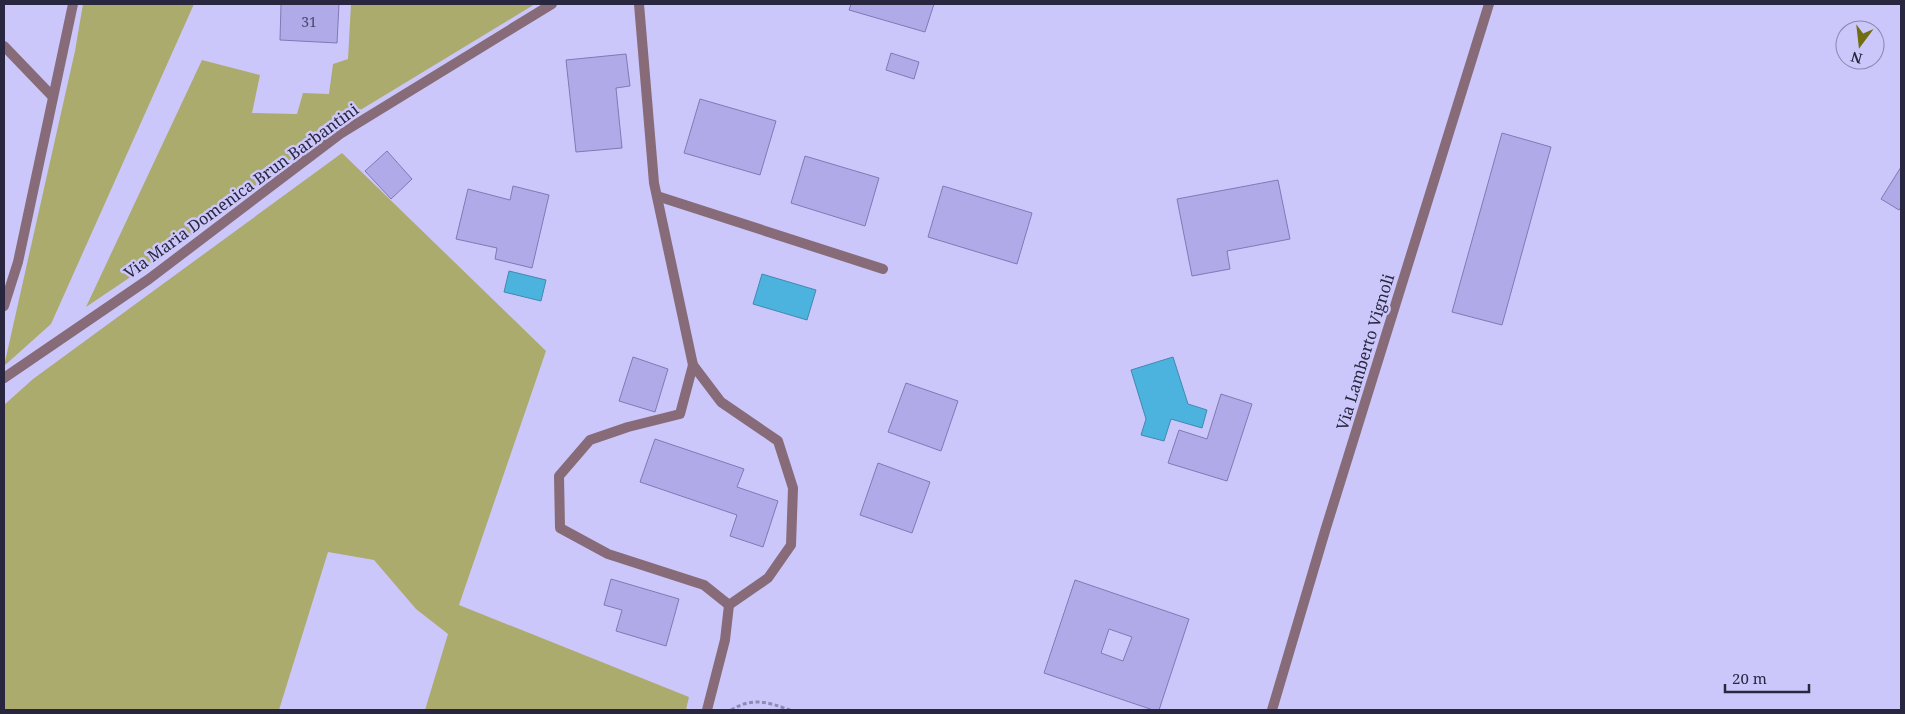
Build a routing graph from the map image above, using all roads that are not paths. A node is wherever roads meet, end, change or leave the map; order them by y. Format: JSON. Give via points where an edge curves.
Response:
{"nodes":[{"id":1,"x":73,"y":4,"type":"edge"},
{"id":2,"x":552,"y":4,"type":"edge"},
{"id":3,"x":639,"y":4,"type":"edge"},
{"id":4,"x":1489,"y":4,"type":"edge"},
{"id":5,"x":4,"y":46,"type":"edge"},
{"id":6,"x":53,"y":97,"type":"junction"},
{"id":7,"x":657,"y":196,"type":"junction"},
{"id":8,"x":883,"y":269,"type":"dead end"},
{"id":9,"x":4,"y":306,"type":"edge"},
{"id":10,"x":693,"y":365,"type":"junction"},
{"id":11,"x":4,"y":378,"type":"edge"},
{"id":12,"x":729,"y":605,"type":"junction"},
{"id":13,"x":707,"y":710,"type":"edge"},
{"id":14,"x":1272,"y":710,"type":"edge"}],
"edges":[{"from":1,"to":6,"type":"street"},
{"from":2,"to":11,"type":"street","name":"Via Maria Domenica Brun Barbantini","via":[[340,134],[149,279]]},
{"from":3,"to":7,"type":"street"},
{"from":4,"to":14,"type":"street","name":"Via Lamberto Vignoli"},
{"from":5,"to":6,"type":"street"},
{"from":6,"to":9,"type":"street","via":[[18,262]]},
{"from":7,"to":8,"type":"street"},
{"from":7,"to":10,"type":"street"},
{"from":10,"to":12,"type":"street","via":[[721,402],[778,441],[793,488],[791,545],[768,578]]},
{"from":10,"to":12,"type":"street","via":[[680,414],[590,440],[558,476],[560,528],[608,554],[704,585]]},
{"from":12,"to":13,"type":"street","via":[[725,640]]}]}
